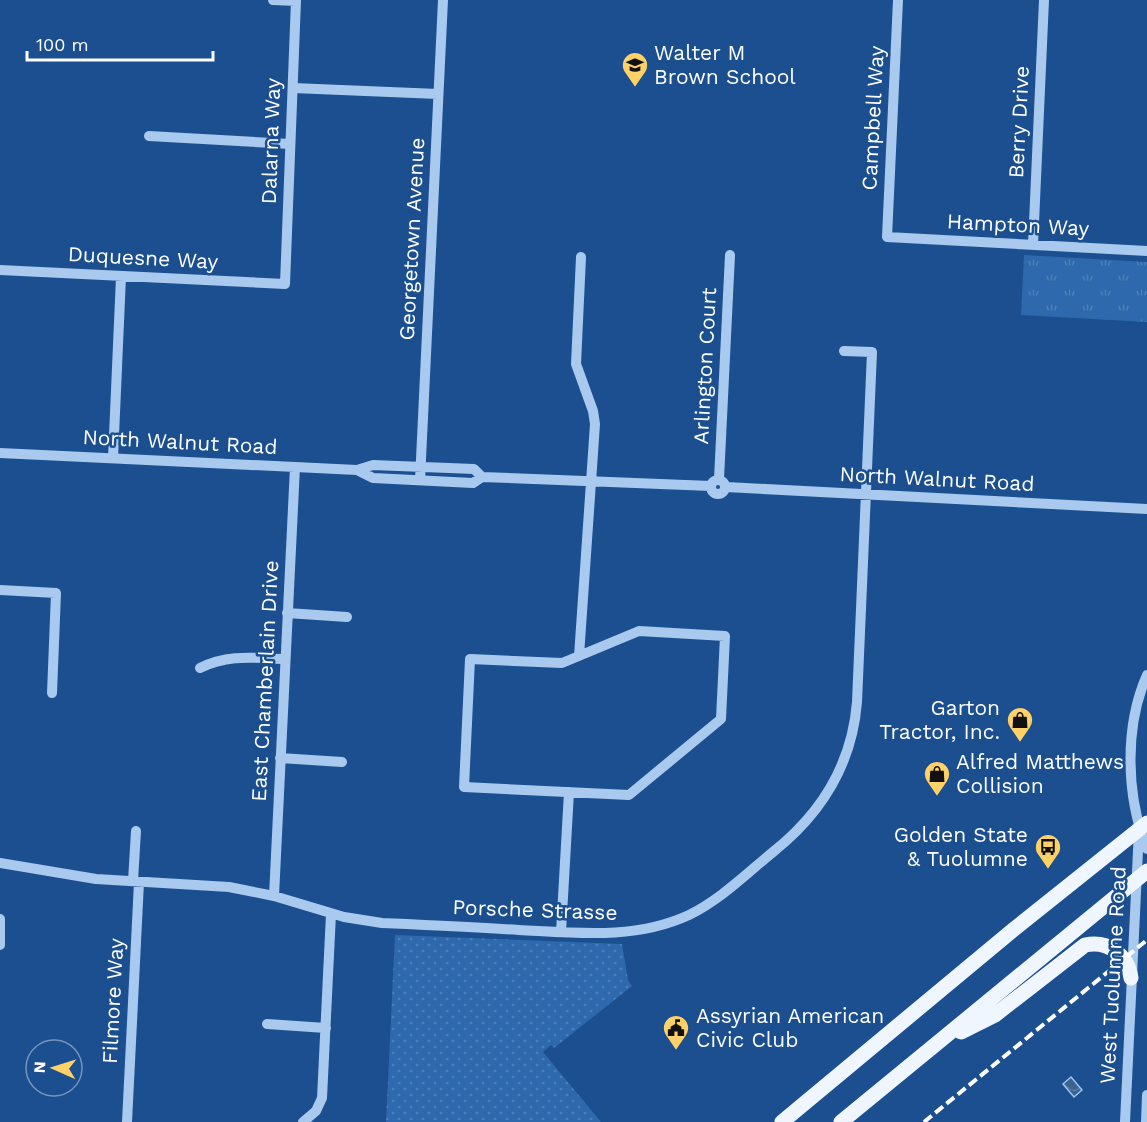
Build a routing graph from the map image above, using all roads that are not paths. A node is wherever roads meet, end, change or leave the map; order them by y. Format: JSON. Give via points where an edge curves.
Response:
{"nodes":[{"id":1,"x":273,"y":0,"type":"edge"},
{"id":2,"x":443,"y":0,"type":"edge"},
{"id":3,"x":898,"y":0,"type":"edge"},
{"id":4,"x":1044,"y":0,"type":"edge"},
{"id":5,"x":296,"y":1,"type":"edge"},
{"id":6,"x":293,"y":88,"type":"junction"},
{"id":7,"x":438,"y":94,"type":"junction"},
{"id":8,"x":149,"y":136,"type":"dead end"},
{"id":9,"x":290,"y":144,"type":"junction"},
{"id":10,"x":886,"y":237,"type":"joint"},
{"id":11,"x":1033,"y":245,"type":"junction"},
{"id":12,"x":1147,"y":251,"type":"edge"},
{"id":13,"x":730,"y":255,"type":"dead end"},
{"id":14,"x":581,"y":257,"type":"dead end"},
{"id":15,"x":0,"y":270,"type":"edge"},
{"id":16,"x":121,"y":276,"type":"junction"},
{"id":17,"x":285,"y":284,"type":"joint"},
{"id":18,"x":844,"y":351,"type":"dead end"},
{"id":19,"x":0,"y":453,"type":"edge"},
{"id":20,"x":113,"y":458,"type":"junction"},
{"id":21,"x":295,"y":467,"type":"junction"},
{"id":22,"x":420,"y":467,"type":"junction"},
{"id":23,"x":357,"y":470,"type":"junction"},
{"id":24,"x":482,"y":477,"type":"junction"},
{"id":25,"x":420,"y":480,"type":"junction"},
{"id":26,"x":592,"y":482,"type":"junction"},
{"id":27,"x":719,"y":484,"type":"junction"},
{"id":28,"x":866,"y":495,"type":"junction"},
{"id":29,"x":1147,"y":509,"type":"edge"},
{"id":30,"x":0,"y":590,"type":"edge"},
{"id":31,"x":287,"y":614,"type":"junction"},
{"id":32,"x":346,"y":617,"type":"dead end"},
{"id":33,"x":579,"y":656,"type":"junction"},
{"id":34,"x":285,"y":659,"type":"junction"},
{"id":35,"x":200,"y":668,"type":"dead end"},
{"id":36,"x":1147,"y":675,"type":"edge"},
{"id":37,"x":52,"y":693,"type":"dead end"},
{"id":38,"x":280,"y":758,"type":"junction"},
{"id":39,"x":342,"y":762,"type":"dead end"},
{"id":40,"x":569,"y":792,"type":"junction"},
{"id":41,"x":1143,"y":826,"type":"edge"},
{"id":42,"x":136,"y":831,"type":"dead end"},
{"id":43,"x":1147,"y":849,"type":"edge"},
{"id":44,"x":0,"y":863,"type":"edge"},
{"id":45,"x":1141,"y":876,"type":"edge"},
{"id":46,"x":136,"y":882,"type":"junction"},
{"id":47,"x":274,"y":896,"type":"junction"},
{"id":48,"x":331,"y":914,"type":"junction"},
{"id":49,"x":0,"y":919,"type":"edge"},
{"id":50,"x":561,"y":932,"type":"junction"},
{"id":51,"x":0,"y":945,"type":"edge"},
{"id":52,"x":1131,"y":978,"type":"junction"},
{"id":53,"x":267,"y":1024,"type":"dead end"},
{"id":54,"x":326,"y":1028,"type":"junction"},
{"id":55,"x":937,"y":1044,"type":"junction"},
{"id":56,"x":1147,"y":1095,"type":"edge"},
{"id":57,"x":127,"y":1122,"type":"edge"},
{"id":58,"x":303,"y":1122,"type":"edge"},
{"id":59,"x":782,"y":1122,"type":"edge"},
{"id":60,"x":841,"y":1122,"type":"edge"},
{"id":61,"x":1125,"y":1122,"type":"edge"},
{"id":62,"x":1146,"y":1122,"type":"edge"}],
"edges":[{"from":1,"to":5,"type":"street"},
{"from":2,"to":7,"type":"street","name":"Georgetown Avenue"},
{"from":3,"to":10,"type":"street","name":"Campbell Way"},
{"from":4,"to":11,"type":"street","name":"Berry Drive"},
{"from":5,"to":6,"type":"street","name":"Dalarna Way"},
{"from":6,"to":7,"type":"street"},
{"from":6,"to":9,"type":"street","name":"Dalarna Way"},
{"from":7,"to":22,"type":"street","name":"Georgetown Avenue"},
{"from":8,"to":9,"type":"street"},
{"from":9,"to":17,"type":"street","name":"Dalarna Way"},
{"from":10,"to":11,"type":"street","name":"Hampton Way"},
{"from":11,"to":12,"type":"street","name":"Hampton Way"},
{"from":13,"to":27,"type":"street","name":"Arlington Court"},
{"from":14,"to":26,"type":"street","via":[[575,358],[594,417]]},
{"from":15,"to":16,"type":"street","name":"Duquesne Way"},
{"from":16,"to":17,"type":"street","name":"Duquesne Way"},
{"from":16,"to":20,"type":"street"},
{"from":18,"to":28,"type":"street","name":"Porsche Strasse","via":[[872,352]]},
{"from":19,"to":20,"type":"street","name":"North Walnut Road"},
{"from":20,"to":21,"type":"street","name":"North Walnut Road"},
{"from":21,"to":23,"type":"street","name":"North Walnut Road"},
{"from":21,"to":31,"type":"street","name":"East Chamberlain Drive"},
{"from":22,"to":23,"type":"street","name":"North Walnut Road","via":[[373,465]]},
{"from":22,"to":24,"type":"street","name":"North Walnut Road","via":[[474,469]]},
{"from":22,"to":25,"type":"street","name":"Georgetown Avenue"},
{"from":23,"to":25,"type":"street","name":"North Walnut Road","via":[[373,478]]},
{"from":24,"to":25,"type":"street","name":"North Walnut Road","via":[[473,483]]},
{"from":24,"to":26,"type":"street","name":"North Walnut Road"},
{"from":26,"to":27,"type":"street","name":"North Walnut Road"},
{"from":26,"to":33,"type":"street"},
{"from":27,"to":28,"type":"street","name":"North Walnut Road"},
{"from":28,"to":29,"type":"street","name":"North Walnut Road"},
{"from":28,"to":50,"type":"street","name":"Porsche Strasse","via":[[856,716],[844,761],[824,801],[789,839],[696,912],[636,931]]},
{"from":30,"to":37,"type":"street","via":[[56,593]]},
{"from":31,"to":32,"type":"street"},
{"from":31,"to":34,"type":"street","name":"East Chamberlain Drive"},
{"from":33,"to":40,"type":"street","via":[[562,663],[470,659],[464,787]]},
{"from":33,"to":40,"type":"street","via":[[639,632],[725,636],[721,719],[629,795]]},
{"from":34,"to":35,"type":"street","via":[[233,657]]},
{"from":34,"to":38,"type":"street","name":"East Chamberlain Drive"},
{"from":36,"to":41,"type":"street","name":"West Tuolumne Road","via":[[1136,708],[1132,747],[1133,801]]},
{"from":38,"to":39,"type":"street"},
{"from":38,"to":47,"type":"street","name":"East Chamberlain Drive"},
{"from":40,"to":50,"type":"street"},
{"from":41,"to":43,"type":"street","name":"West Tuolumne Road"},
{"from":41,"to":45,"type":"street","name":"West Tuolumne Road"},
{"from":41,"to":59,"type":"main road"},
{"from":42,"to":46,"type":"street","name":"Filmore Way"},
{"from":44,"to":46,"type":"street","name":"Porsche Strasse"},
{"from":45,"to":52,"type":"street","name":"West Tuolumne Road"},
{"from":45,"to":55,"type":"main road"},
{"from":46,"to":47,"type":"street","name":"Porsche Strasse","via":[[229,887]]},
{"from":46,"to":57,"type":"street","name":"Filmore Way"},
{"from":47,"to":48,"type":"street","name":"Porsche Strasse"},
{"from":48,"to":50,"type":"street","name":"Porsche Strasse","via":[[370,922]]},
{"from":48,"to":54,"type":"street"},
{"from":49,"to":51,"type":"street"},
{"from":52,"to":55,"type":"main road","via":[[1127,962],[1116,951],[1100,944],[1085,945],[995,1015]]},
{"from":52,"to":61,"type":"street","name":"West Tuolumne Road"},
{"from":53,"to":54,"type":"street"},
{"from":54,"to":58,"type":"street","via":[[321,1098],[316,1111]]},
{"from":55,"to":60,"type":"main road"},
{"from":56,"to":62,"type":"street","name":"West Tuolumne Road"}]}
